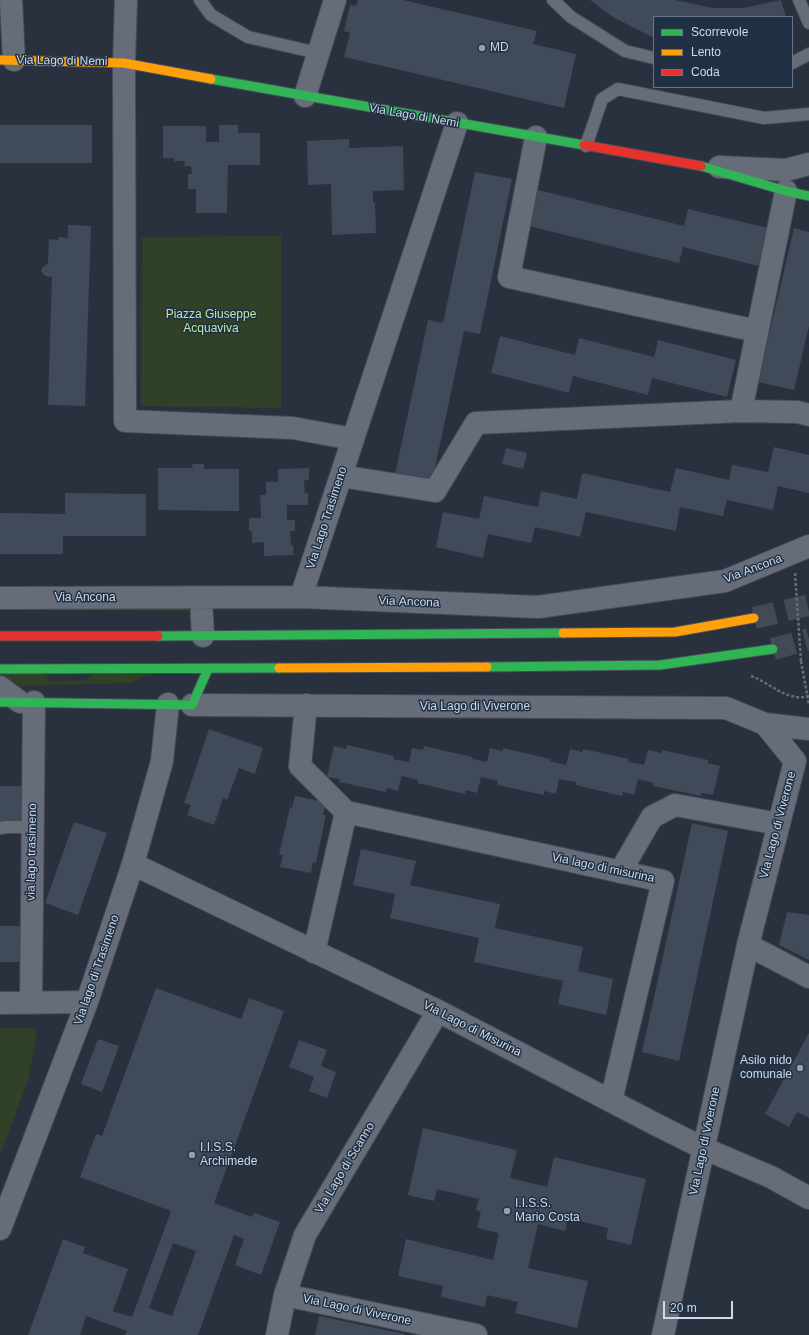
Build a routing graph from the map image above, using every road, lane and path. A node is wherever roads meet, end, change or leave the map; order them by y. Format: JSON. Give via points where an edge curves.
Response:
{"nodes":[{"id":1,"x":126,"y":0,"type":"edge"},
{"id":2,"x":200,"y":0,"type":"edge"},
{"id":3,"x":335,"y":0,"type":"edge"},
{"id":4,"x":553,"y":0,"type":"edge"},
{"id":5,"x":799,"y":0,"type":"edge"},
{"id":6,"x":7,"y":1,"type":"edge"},
{"id":7,"x":809,"y":22,"type":"edge"},
{"id":8,"x":318,"y":53,"type":"junction"},
{"id":9,"x":809,"y":54,"type":"edge"},
{"id":10,"x":653,"y":58,"type":"edge"},
{"id":11,"x":7,"y":60,"type":"edge"},
{"id":12,"x":793,"y":62,"type":"edge"},
{"id":13,"x":124,"y":63,"type":"junction"},
{"id":14,"x":305,"y":96,"type":"junction"},
{"id":15,"x":809,"y":114,"type":"edge"},
{"id":16,"x":457,"y":123,"type":"junction"},
{"id":17,"x":536,"y":137,"type":"junction"},
{"id":18,"x":586,"y":146,"type":"junction"},
{"id":19,"x":809,"y":164,"type":"edge"},
{"id":20,"x":706,"y":167,"type":"junction"},
{"id":21,"x":786,"y":192,"type":"junction"},
{"id":22,"x":809,"y":196,"type":"edge"},
{"id":23,"x":757,"y":331,"type":"junction"},
{"id":24,"x":741,"y":411,"type":"junction"},
{"id":25,"x":809,"y":415,"type":"edge"},
{"id":26,"x":353,"y":439,"type":"junction"},
{"id":27,"x":341,"y":476,"type":"junction"},
{"id":28,"x":809,"y":546,"type":"edge"},
{"id":29,"x":795,"y":573,"type":"dead end"},
{"id":30,"x":301,"y":597,"type":"junction"},
{"id":31,"x":0,"y":598,"type":"edge"},
{"id":32,"x":201,"y":598,"type":"junction"},
{"id":33,"x":754,"y":618,"type":"tunnel mouth"},
{"id":34,"x":0,"y":636,"type":"edge"},
{"id":35,"x":203,"y":636,"type":"junction"},
{"id":36,"x":773,"y":649,"type":"tunnel mouth"},
{"id":37,"x":0,"y":669,"type":"edge"},
{"id":38,"x":208,"y":669,"type":"junction"},
{"id":39,"x":747,"y":675,"type":"dead end"},
{"id":40,"x":0,"y":687,"type":"edge"},
{"id":41,"x":808,"y":696,"type":"edge"},
{"id":42,"x":18,"y":702,"type":"edge"},
{"id":43,"x":168,"y":704,"type":"junction"},
{"id":44,"x":192,"y":705,"type":"junction"},
{"id":45,"x":809,"y":705,"type":"edge"},
{"id":46,"x":306,"y":706,"type":"junction"},
{"id":47,"x":765,"y":724,"type":"junction"},
{"id":48,"x":809,"y":729,"type":"edge"},
{"id":49,"x":802,"y":755,"type":"edge"},
{"id":50,"x":346,"y":812,"type":"junction"},
{"id":51,"x":779,"y":824,"type":"junction"},
{"id":52,"x":33,"y":827,"type":"junction"},
{"id":53,"x":0,"y":828,"type":"edge"},
{"id":54,"x":133,"y":864,"type":"junction"},
{"id":55,"x":620,"y":872,"type":"junction"},
{"id":56,"x":748,"y":945,"type":"junction"},
{"id":57,"x":314,"y":952,"type":"junction"},
{"id":58,"x":809,"y":977,"type":"edge"},
{"id":59,"x":87,"y":1002,"type":"junction"},
{"id":60,"x":0,"y":1003,"type":"edge"},
{"id":61,"x":31,"y":1003,"type":"junction"},
{"id":62,"x":438,"y":1011,"type":"junction"},
{"id":63,"x":611,"y":1101,"type":"junction"},
{"id":64,"x":704,"y":1148,"type":"junction"},
{"id":65,"x":809,"y":1198,"type":"edge"},
{"id":66,"x":0,"y":1228,"type":"edge"},
{"id":67,"x":285,"y":1295,"type":"junction"},
{"id":68,"x":277,"y":1335,"type":"edge"},
{"id":69,"x":476,"y":1335,"type":"edge"},
{"id":70,"x":663,"y":1335,"type":"edge"}],
"edges":[{"from":1,"to":13,"type":"street","name":"Via Lago di Nemi"},
{"from":2,"to":8,"type":"lane","via":[[211,15],[248,37]]},
{"from":3,"to":8,"type":"street"},
{"from":4,"to":10,"type":"lane","via":[[571,16],[625,51]]},
{"from":5,"to":7,"type":"lane"},
{"from":6,"to":11,"type":"street"},
{"from":8,"to":14,"type":"street"},
{"from":9,"to":12,"type":"lane"},
{"from":11,"to":13,"type":"street","name":"Via Lago di Nemi"},
{"from":13,"to":14,"type":"street","name":"Via Lago di Nemi"},
{"from":13,"to":26,"type":"street","via":[[125,421],[293,428]]},
{"from":14,"to":16,"type":"street","name":"Via Lago di Nemi"},
{"from":15,"to":18,"type":"lane","via":[[764,118],[618,89],[602,99]]},
{"from":16,"to":17,"type":"street","name":"Via Lago di Nemi"},
{"from":16,"to":26,"type":"street"},
{"from":17,"to":18,"type":"street","name":"Via Lago di Nemi"},
{"from":17,"to":23,"type":"street","via":[[509,277]]},
{"from":18,"to":20,"type":"street","name":"Via Lago di Nemi"},
{"from":19,"to":20,"type":"street","via":[[786,170]]},
{"from":20,"to":21,"type":"street","name":"Via Lago di Nemi"},
{"from":21,"to":22,"type":"street","name":"Via Lago di Nemi"},
{"from":21,"to":23,"type":"street"},
{"from":23,"to":24,"type":"street"},
{"from":24,"to":25,"type":"street","via":[[798,412]]},
{"from":24,"to":27,"type":"street","via":[[476,423],[435,492]]},
{"from":26,"to":27,"type":"street","name":"Via Lago Trasimeno"},
{"from":27,"to":30,"type":"street","name":"Via Lago Trasimeno"},
{"from":28,"to":30,"type":"street","name":"Via Ancona","via":[[725,581],[538,607]]},
{"from":29,"to":41,"type":"path","bridge":true,"via":[[801,660]]},
{"from":30,"to":32,"type":"street","name":"Via Ancona"},
{"from":31,"to":32,"type":"street","name":"Via Ancona"},
{"from":32,"to":35,"type":"street"},
{"from":33,"to":35,"type":"street","via":[[675,632]]},
{"from":34,"to":35,"type":"street"},
{"from":36,"to":38,"type":"street","via":[[660,665]]},
{"from":37,"to":38,"type":"street"},
{"from":38,"to":44,"type":"street"},
{"from":39,"to":41,"type":"path","via":[[762,680],[784,694],[797,698]]},
{"from":40,"to":42,"type":"street"},
{"from":41,"to":45,"type":"path"},
{"from":42,"to":43,"type":"street"},
{"from":42,"to":52,"type":"street","name":"via lago trasimeno"},
{"from":43,"to":44,"type":"street"},
{"from":43,"to":54,"type":"street","name":"Via lago di Trasimeno","via":[[162,761]]},
{"from":44,"to":46,"type":"street","name":"Via Lago di Viverone"},
{"from":46,"to":47,"type":"street","name":"Via Lago di Viverone","via":[[726,708]]},
{"from":46,"to":50,"type":"street","via":[[300,766]]},
{"from":47,"to":48,"type":"street"},
{"from":47,"to":49,"type":"street","name":"Via Lago di Viverone"},
{"from":49,"to":51,"type":"street","name":"Via Lago di Viverone"},
{"from":50,"to":55,"type":"street","name":"Via lago di misurina"},
{"from":50,"to":57,"type":"street"},
{"from":51,"to":55,"type":"street","via":[[675,805],[652,817]]},
{"from":51,"to":56,"type":"street","name":"Via Lago di Viverone"},
{"from":52,"to":53,"type":"lane"},
{"from":52,"to":61,"type":"street","name":"via lago trasimeno"},
{"from":54,"to":57,"type":"street","name":"Via Lago di Misurina"},
{"from":54,"to":59,"type":"street","name":"Via lago di Trasimeno"},
{"from":55,"to":63,"type":"street","name":"Via lago di misurina","via":[[663,881]]},
{"from":56,"to":58,"type":"street"},
{"from":56,"to":64,"type":"street","name":"Via Lago di Viverone"},
{"from":57,"to":62,"type":"street","name":"Via Lago di Misurina"},
{"from":59,"to":61,"type":"street"},
{"from":59,"to":66,"type":"street","name":"Via lago di Trasimeno"},
{"from":60,"to":61,"type":"street"},
{"from":62,"to":63,"type":"street","name":"Via Lago di Misurina"},
{"from":62,"to":67,"type":"street","name":"Via Lago di Scanno","via":[[305,1235]]},
{"from":63,"to":64,"type":"street","name":"Via Lago di Misurina"},
{"from":64,"to":65,"type":"street","name":"Via Lago di Misurina","via":[[771,1177]]},
{"from":64,"to":70,"type":"street","name":"Via Lago di Viverone"},
{"from":67,"to":68,"type":"street","name":"Via Lago di Scanno"},
{"from":67,"to":69,"type":"street","name":"Via Lago di Viverone"}]}
